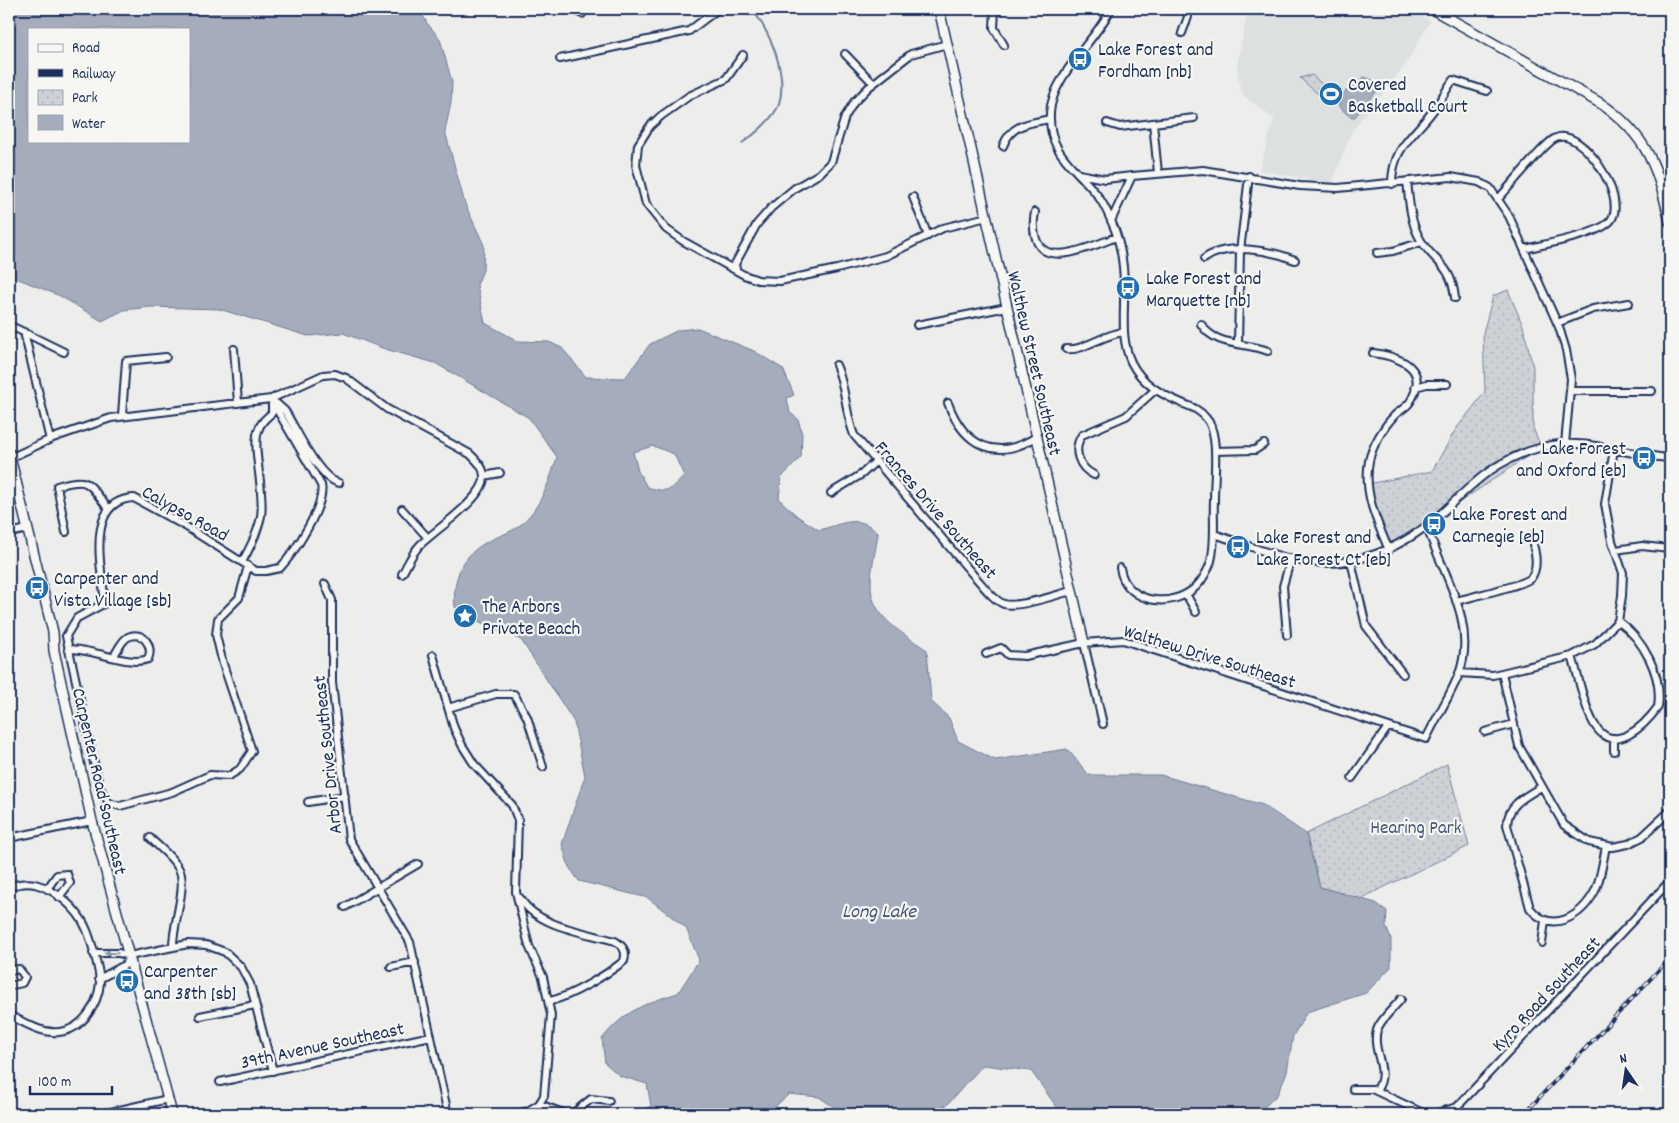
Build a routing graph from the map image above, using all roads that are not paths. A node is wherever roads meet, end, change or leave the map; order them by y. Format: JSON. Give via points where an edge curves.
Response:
{"nodes":[{"id":1,"x":574,"y":9,"type":"edge"},
{"id":2,"x":718,"y":9,"type":"edge"},
{"id":3,"x":939,"y":9,"type":"edge"},
{"id":4,"x":995,"y":9,"type":"edge"},
{"id":5,"x":1112,"y":9,"type":"edge"},
{"id":6,"x":1188,"y":9,"type":"edge"},
{"id":7,"x":1432,"y":9,"type":"edge"},
{"id":8,"x":582,"y":14,"type":"dead end"},
{"id":9,"x":1182,"y":33,"type":"dead end"},
{"id":10,"x":947,"y":44,"type":"junction"},
{"id":11,"x":1004,"y":45,"type":"dead end"},
{"id":12,"x":845,"y":54,"type":"dead end"},
{"id":13,"x":743,"y":55,"type":"dead end"},
{"id":14,"x":560,"y":59,"type":"dead end"},
{"id":15,"x":873,"y":83,"type":"junction"},
{"id":16,"x":1487,"y":91,"type":"dead end"},
{"id":17,"x":1194,"y":118,"type":"dead end"},
{"id":18,"x":1050,"y":119,"type":"junction"},
{"id":19,"x":1107,"y":123,"type":"dead end"},
{"id":20,"x":1153,"y":123,"type":"junction"},
{"id":21,"x":1003,"y":146,"type":"dead end"},
{"id":22,"x":1158,"y":173,"type":"junction"},
{"id":23,"x":1078,"y":174,"type":"junction"},
{"id":24,"x":1132,"y":176,"type":"junction"},
{"id":25,"x":1249,"y":176,"type":"junction"},
{"id":26,"x":1407,"y":182,"type":"junction"},
{"id":27,"x":1392,"y":184,"type":"junction"},
{"id":28,"x":913,"y":197,"type":"dead end"},
{"id":29,"x":1498,"y":199,"type":"junction"},
{"id":30,"x":1035,"y":212,"type":"dead end"},
{"id":31,"x":987,"y":217,"type":"junction"},
{"id":32,"x":1111,"y":221,"type":"junction"},
{"id":33,"x":1670,"y":222,"type":"edge"},
{"id":34,"x":928,"y":236,"type":"junction"},
{"id":35,"x":1117,"y":237,"type":"junction"},
{"id":36,"x":1422,"y":242,"type":"junction"},
{"id":37,"x":1525,"y":249,"type":"junction"},
{"id":38,"x":1240,"y":251,"type":"junction"},
{"id":39,"x":1377,"y":252,"type":"dead end"},
{"id":40,"x":1204,"y":259,"type":"dead end"},
{"id":41,"x":1295,"y":260,"type":"dead end"},
{"id":42,"x":736,"y":269,"type":"junction"},
{"id":43,"x":1455,"y":298,"type":"dead end"},
{"id":44,"x":1629,"y":303,"type":"dead end"},
{"id":45,"x":1007,"y":307,"type":"junction"},
{"id":46,"x":1557,"y":323,"type":"junction"},
{"id":47,"x":1201,"y":324,"type":"dead end"},
{"id":48,"x":9,"y":325,"type":"edge"},
{"id":49,"x":918,"y":325,"type":"dead end"},
{"id":50,"x":24,"y":332,"type":"junction"},
{"id":51,"x":1124,"y":332,"type":"junction"},
{"id":52,"x":1238,"y":343,"type":"junction"},
{"id":53,"x":234,"y":349,"type":"dead end"},
{"id":54,"x":1066,"y":349,"type":"dead end"},
{"id":55,"x":1268,"y":351,"type":"dead end"},
{"id":56,"x":64,"y":352,"type":"dead end"},
{"id":57,"x":1373,"y":353,"type":"dead end"},
{"id":58,"x":166,"y":357,"type":"dead end"},
{"id":59,"x":836,"y":365,"type":"dead end"},
{"id":60,"x":1447,"y":384,"type":"dead end"},
{"id":61,"x":1415,"y":387,"type":"junction"},
{"id":62,"x":1155,"y":390,"type":"junction"},
{"id":63,"x":1570,"y":391,"type":"junction"},
{"id":64,"x":1652,"y":391,"type":"dead end"},
{"id":65,"x":272,"y":401,"type":"junction"},
{"id":66,"x":238,"y":403,"type":"junction"},
{"id":67,"x":948,"y":403,"type":"dead end"},
{"id":68,"x":122,"y":415,"type":"junction"},
{"id":69,"x":1036,"y":437,"type":"junction"},
{"id":70,"x":50,"y":440,"type":"junction"},
{"id":71,"x":1264,"y":444,"type":"dead end"},
{"id":72,"x":1565,"y":444,"type":"junction"},
{"id":73,"x":1614,"y":449,"type":"junction"},
{"id":74,"x":1215,"y":451,"type":"junction"},
{"id":75,"x":9,"y":456,"type":"edge"},
{"id":76,"x":1670,"y":456,"type":"edge"},
{"id":77,"x":876,"y":462,"type":"junction"},
{"id":78,"x":500,"y":473,"type":"dead end"},
{"id":79,"x":1094,"y":475,"type":"dead end"},
{"id":80,"x":484,"y":476,"type":"junction"},
{"id":81,"x":339,"y":483,"type":"dead end"},
{"id":82,"x":831,"y":493,"type":"dead end"},
{"id":83,"x":108,"y":508,"type":"junction"},
{"id":84,"x":402,"y":509,"type":"dead end"},
{"id":85,"x":1427,"y":527,"type":"junction"},
{"id":86,"x":28,"y":529,"type":"junction"},
{"id":87,"x":66,"y":532,"type":"dead end"},
{"id":88,"x":9,"y":533,"type":"edge"},
{"id":89,"x":1214,"y":534,"type":"junction"},
{"id":90,"x":1530,"y":536,"type":"dead end"},
{"id":91,"x":428,"y":538,"type":"junction"},
{"id":92,"x":1389,"y":550,"type":"junction"},
{"id":93,"x":1616,"y":550,"type":"junction"},
{"id":94,"x":1670,"y":550,"type":"edge"},
{"id":95,"x":1291,"y":558,"type":"junction"},
{"id":96,"x":1351,"y":561,"type":"junction"},
{"id":97,"x":245,"y":564,"type":"junction"},
{"id":98,"x":1120,"y":568,"type":"dead end"},
{"id":99,"x":402,"y":574,"type":"dead end"},
{"id":100,"x":325,"y":584,"type":"dead end"},
{"id":101,"x":1071,"y":591,"type":"junction"},
{"id":102,"x":1186,"y":594,"type":"junction"},
{"id":103,"x":1456,"y":601,"type":"junction"},
{"id":104,"x":1196,"y":612,"type":"dead end"},
{"id":105,"x":1618,"y":621,"type":"junction"},
{"id":106,"x":1286,"y":635,"type":"dead end"},
{"id":107,"x":1084,"y":642,"type":"junction"},
{"id":108,"x":68,"y":649,"type":"junction"},
{"id":109,"x":986,"y":654,"type":"dead end"},
{"id":110,"x":432,"y":655,"type":"dead end"},
{"id":111,"x":114,"y":656,"type":"junction"},
{"id":112,"x":1572,"y":656,"type":"junction"},
{"id":113,"x":1459,"y":673,"type":"junction"},
{"id":114,"x":1502,"y":673,"type":"junction"},
{"id":115,"x":1403,"y":674,"type":"dead end"},
{"id":116,"x":448,"y":708,"type":"junction"},
{"id":117,"x":1103,"y":724,"type":"dead end"},
{"id":118,"x":1514,"y":724,"type":"junction"},
{"id":119,"x":1388,"y":727,"type":"junction"},
{"id":120,"x":1485,"y":732,"type":"dead end"},
{"id":121,"x":1614,"y":738,"type":"junction"},
{"id":122,"x":1614,"y":751,"type":"dead end"},
{"id":123,"x":542,"y":767,"type":"dead end"},
{"id":124,"x":1352,"y":778,"type":"dead end"},
{"id":125,"x":1541,"y":787,"type":"junction"},
{"id":126,"x":345,"y":796,"type":"junction"},
{"id":127,"x":308,"y":802,"type":"dead end"},
{"id":128,"x":1670,"y":811,"type":"edge"},
{"id":129,"x":92,"y":821,"type":"junction"},
{"id":130,"x":9,"y":838,"type":"edge"},
{"id":131,"x":150,"y":838,"type":"dead end"},
{"id":132,"x":1606,"y":846,"type":"junction"},
{"id":133,"x":418,"y":864,"type":"dead end"},
{"id":134,"x":1670,"y":880,"type":"edge"},
{"id":135,"x":9,"y":886,"type":"edge"},
{"id":136,"x":377,"y":887,"type":"junction"},
{"id":137,"x":47,"y":889,"type":"junction"},
{"id":138,"x":518,"y":894,"type":"junction"},
{"id":139,"x":59,"y":897,"type":"junction"},
{"id":140,"x":345,"y":907,"type":"dead end"},
{"id":141,"x":1545,"y":921,"type":"junction"},
{"id":142,"x":1542,"y":943,"type":"dead end"},
{"id":143,"x":173,"y":946,"type":"junction"},
{"id":144,"x":93,"y":953,"type":"junction"},
{"id":145,"x":129,"y":956,"type":"junction"},
{"id":146,"x":415,"y":962,"type":"junction"},
{"id":147,"x":391,"y":966,"type":"dead end"},
{"id":148,"x":9,"y":971,"type":"edge"},
{"id":149,"x":99,"y":979,"type":"junction"},
{"id":150,"x":9,"y":986,"type":"edge"},
{"id":151,"x":1401,"y":999,"type":"dead end"},
{"id":152,"x":550,"y":1000,"type":"junction"},
{"id":153,"x":255,"y":1004,"type":"junction"},
{"id":154,"x":9,"y":1015,"type":"edge"},
{"id":155,"x":200,"y":1016,"type":"dead end"},
{"id":156,"x":431,"y":1036,"type":"junction"},
{"id":157,"x":273,"y":1071,"type":"junction"},
{"id":158,"x":220,"y":1082,"type":"dead end"},
{"id":159,"x":1353,"y":1089,"type":"dead end"},
{"id":160,"x":1376,"y":1091,"type":"junction"},
{"id":161,"x":168,"y":1099,"type":"junction"},
{"id":162,"x":609,"y":1101,"type":"dead end"},
{"id":163,"x":539,"y":1104,"type":"junction"},
{"id":164,"x":102,"y":1114,"type":"edge"},
{"id":165,"x":172,"y":1114,"type":"edge"},
{"id":166,"x":448,"y":1114,"type":"edge"},
{"id":167,"x":515,"y":1114,"type":"edge"},
{"id":168,"x":566,"y":1114,"type":"edge"},
{"id":169,"x":572,"y":1114,"type":"edge"},
{"id":170,"x":1425,"y":1114,"type":"edge"},
{"id":171,"x":1434,"y":1114,"type":"edge"}],
"edges":[{"from":1,"to":8,"type":"street"},
{"from":2,"to":14,"type":"street","via":[[689,31]]},
{"from":3,"to":10,"type":"street","name":"Walthew Street Southeast"},
{"from":4,"to":11,"type":"street","via":[[994,28]]},
{"from":5,"to":18,"type":"street","via":[[1056,91]]},
{"from":6,"to":9,"type":"street"},
{"from":7,"to":33,"type":"street","via":[[1620,118],[1651,156]]},
{"from":10,"to":15,"type":"street","via":[[911,54]]},
{"from":10,"to":31,"type":"street","name":"Walthew Street Southeast"},
{"from":12,"to":15,"type":"street"},
{"from":13,"to":42,"type":"street","via":[[726,79],[689,96],[660,116],[644,135],[636,153],[638,178],[650,212],[683,241]]},
{"from":15,"to":42,"type":"street","via":[[847,112],[831,162],[763,216]]},
{"from":16,"to":27,"type":"street","via":[[1453,80],[1432,113],[1398,151],[1392,170]]},
{"from":17,"to":20,"type":"street"},
{"from":18,"to":21,"type":"street","via":[[1016,127]]},
{"from":18,"to":23,"type":"street","via":[[1058,151]]},
{"from":19,"to":20,"type":"street","via":[[1120,127]]},
{"from":20,"to":22,"type":"street"},
{"from":22,"to":24,"type":"street"},
{"from":22,"to":25,"type":"street","via":[[1203,170]]},
{"from":23,"to":24,"type":"street","via":[[1105,179]]},
{"from":23,"to":32,"type":"street","via":[[1100,200]]},
{"from":24,"to":32,"type":"street"},
{"from":25,"to":27,"type":"street","via":[[1322,188]]},
{"from":25,"to":38,"type":"street"},
{"from":26,"to":27,"type":"street"},
{"from":26,"to":29,"type":"street","via":[[1451,176],[1469,179],[1490,188]]},
{"from":26,"to":36,"type":"street","via":[[1412,217]]},
{"from":28,"to":34,"type":"street"},
{"from":29,"to":37,"type":"street"},
{"from":29,"to":37,"type":"street","via":[[1548,142],[1559,136],[1580,144],[1611,186],[1615,198],[1611,221],[1590,232]]},
{"from":30,"to":35,"type":"street","via":[[1036,241],[1050,255],[1065,254]]},
{"from":31,"to":34,"type":"street","via":[[943,228]]},
{"from":31,"to":45,"type":"street","name":"Walthew Street Southeast"},
{"from":32,"to":35,"type":"street"},
{"from":34,"to":42,"type":"street","via":[[886,256],[780,281],[758,280]]},
{"from":35,"to":51,"type":"street","via":[[1124,275]]},
{"from":36,"to":39,"type":"street"},
{"from":36,"to":43,"type":"street","via":[[1451,277]]},
{"from":37,"to":46,"type":"street"},
{"from":38,"to":40,"type":"street","via":[[1218,251]]},
{"from":38,"to":41,"type":"street","via":[[1278,253]]},
{"from":38,"to":52,"type":"street"},
{"from":44,"to":46,"type":"street","via":[[1593,309]]},
{"from":45,"to":49,"type":"street"},
{"from":45,"to":69,"type":"street","name":"Walthew Street Southeast"},
{"from":46,"to":63,"type":"street","via":[[1566,350]]},
{"from":47,"to":52,"type":"street","via":[[1207,334]]},
{"from":48,"to":50,"type":"street"},
{"from":50,"to":56,"type":"street"},
{"from":50,"to":70,"type":"street"},
{"from":51,"to":54,"type":"street","via":[[1104,336],[1074,350]]},
{"from":51,"to":62,"type":"street","via":[[1131,361]]},
{"from":52,"to":55,"type":"street"},
{"from":53,"to":66,"type":"street"},
{"from":57,"to":61,"type":"street","via":[[1399,358],[1416,372]]},
{"from":58,"to":68,"type":"street","via":[[126,361]]},
{"from":59,"to":77,"type":"street","name":"Frances Drive Southeast","via":[[854,435]]},
{"from":60,"to":61,"type":"street"},
{"from":61,"to":92,"type":"street","via":[[1408,405],[1385,428],[1369,462],[1368,495]]},
{"from":62,"to":74,"type":"street","via":[[1194,408],[1207,418]]},
{"from":62,"to":79,"type":"street","via":[[1126,416],[1082,435],[1077,445],[1079,460],[1084,470]]},
{"from":63,"to":64,"type":"street"},
{"from":63,"to":72,"type":"street"},
{"from":65,"to":66,"type":"street"},
{"from":65,"to":80,"type":"street","via":[[323,375],[341,375],[387,409],[470,454],[479,463]]},
{"from":65,"to":81,"type":"street","via":[[285,410],[320,470],[331,481]]},
{"from":65,"to":97,"type":"street","via":[[272,413],[262,422],[256,436],[261,516]]},
{"from":65,"to":97,"type":"street","via":[[323,493],[307,530],[280,568],[256,571]]},
{"from":66,"to":68,"type":"street"},
{"from":67,"to":69,"type":"street","via":[[962,427],[986,448],[1011,448]]},
{"from":68,"to":70,"type":"street"},
{"from":69,"to":101,"type":"street","name":"Walthew Street Southeast"},
{"from":70,"to":75,"type":"street"},
{"from":71,"to":74,"type":"street","via":[[1255,450]]},
{"from":72,"to":73,"type":"street"},
{"from":72,"to":85,"type":"street","via":[[1542,447],[1501,462]]},
{"from":73,"to":76,"type":"street"},
{"from":73,"to":93,"type":"street","via":[[1605,504]]},
{"from":74,"to":89,"type":"street"},
{"from":75,"to":86,"type":"street","name":"Carpenter Road Southeast"},
{"from":77,"to":82,"type":"street"},
{"from":77,"to":101,"type":"street","name":"Frances Drive Southeast","via":[[974,577],[1004,604]]},
{"from":78,"to":80,"type":"street"},
{"from":80,"to":91,"type":"street","via":[[476,495]]},
{"from":83,"to":87,"type":"street","via":[[87,483],[78,480],[57,486]]},
{"from":83,"to":97,"type":"street","name":"Calypso Road","via":[[118,500],[134,498]]},
{"from":83,"to":108,"type":"street","via":[[99,530],[105,603],[77,618],[66,636]]},
{"from":84,"to":91,"type":"street"},
{"from":85,"to":92,"type":"street"},
{"from":85,"to":103,"type":"street"},
{"from":86,"to":88,"type":"street"},
{"from":86,"to":129,"type":"street","name":"Carpenter Road Southeast"},
{"from":89,"to":95,"type":"street"},
{"from":89,"to":102,"type":"street","via":[[1207,572]]},
{"from":90,"to":103,"type":"street","via":[[1535,551],[1530,579],[1520,585]]},
{"from":91,"to":99,"type":"street","via":[[416,549]]},
{"from":92,"to":96,"type":"street"},
{"from":93,"to":94,"type":"street","via":[[1642,546]]},
{"from":93,"to":105,"type":"street","via":[[1624,584]]},
{"from":95,"to":96,"type":"street","via":[[1324,563]]},
{"from":95,"to":106,"type":"street","via":[[1283,586]]},
{"from":96,"to":115,"type":"street","via":[[1366,626]]},
{"from":97,"to":108,"type":"street","via":[[239,598],[218,619],[216,635],[252,751],[240,769],[230,776],[210,775],[172,792],[120,806],[109,803],[100,788]]},
{"from":98,"to":102,"type":"street","via":[[1124,584],[1138,595],[1157,601]]},
{"from":100,"to":126,"type":"street","name":"Arbor Drive Southeast","via":[[332,600],[332,682]]},
{"from":101,"to":107,"type":"street","name":"Walthew Street Southeast"},
{"from":102,"to":104,"type":"street"},
{"from":103,"to":113,"type":"street","via":[[1465,636]]},
{"from":105,"to":112,"type":"street","via":[[1595,644]]},
{"from":105,"to":121,"type":"street","via":[[1630,630],[1649,658],[1659,700],[1654,713],[1634,732]]},
{"from":107,"to":109,"type":"street","name":"Walthew Drive Southeast","via":[[1025,656],[1008,655],[1002,648]]},
{"from":107,"to":117,"type":"street","name":"Walthew Street Southeast"},
{"from":107,"to":119,"type":"street","name":"Walthew Drive Southeast","via":[[1123,640]]},
{"from":108,"to":111,"type":"street"},
{"from":110,"to":116,"type":"street"},
{"from":111,"to":111,"type":"street","via":[[142,661],[148,659],[151,652],[149,643],[142,637],[127,638]]},
{"from":112,"to":114,"type":"street"},
{"from":112,"to":121,"type":"street","via":[[1592,720],[1602,734]]},
{"from":113,"to":114,"type":"street"},
{"from":113,"to":119,"type":"street","name":"Walthew Drive Southeast","via":[[1426,739]]},
{"from":114,"to":118,"type":"street"},
{"from":116,"to":123,"type":"street","via":[[496,694],[514,694],[532,730]]},
{"from":116,"to":138,"type":"street","via":[[466,752],[516,812],[519,832],[515,883]]},
{"from":118,"to":120,"type":"street"},
{"from":118,"to":125,"type":"street","via":[[1519,746]]},
{"from":119,"to":124,"type":"street"},
{"from":121,"to":122,"type":"street"},
{"from":125,"to":132,"type":"street","via":[[1564,825],[1589,842]]},
{"from":125,"to":141,"type":"street","via":[[1514,805],[1506,825],[1530,908]]},
{"from":126,"to":127,"type":"street"},
{"from":126,"to":136,"type":"street","name":"Arbor Drive Southeast","via":[[349,839]]},
{"from":128,"to":132,"type":"street","via":[[1642,837],[1628,844]]},
{"from":129,"to":130,"type":"street"},
{"from":129,"to":145,"type":"street","name":"Carpenter Road Southeast"},
{"from":131,"to":143,"type":"street","via":[[182,876]]},
{"from":132,"to":141,"type":"street","via":[[1598,883],[1585,905],[1571,918]]},
{"from":133,"to":136,"type":"street"},
{"from":134,"to":171,"type":"street","name":"Kyro Road Southeast","via":[[1457,1107]]},
{"from":135,"to":137,"type":"street","via":[[26,883]]},
{"from":136,"to":140,"type":"street"},
{"from":136,"to":146,"type":"street","name":"Arbor Drive Southeast","via":[[408,936]]},
{"from":137,"to":139,"type":"street"},
{"from":137,"to":139,"type":"street","via":[[58,875],[67,874],[70,883]]},
{"from":138,"to":152,"type":"street","via":[[524,930]]},
{"from":138,"to":152,"type":"street","via":[[536,914],[615,941],[625,950],[624,961],[613,970],[562,998]]},
{"from":139,"to":144,"type":"street","via":[[78,914]]},
{"from":141,"to":142,"type":"street"},
{"from":143,"to":145,"type":"street"},
{"from":143,"to":153,"type":"street","via":[[206,945],[225,952],[241,967]]},
{"from":145,"to":144,"type":"street","one_way":true},
{"from":144,"to":149,"type":"street"},
{"from":145,"to":149,"type":"street","via":[[125,965]]},
{"from":145,"to":161,"type":"street","name":"Carpenter Road Southeast"},
{"from":146,"to":147,"type":"street"},
{"from":146,"to":156,"type":"street","name":"Arbor Drive Southeast"},
{"from":148,"to":150,"type":"street","via":[[18,969],[24,972],[25,977],[22,983]]},
{"from":149,"to":154,"type":"street","via":[[97,998],[91,1011],[70,1029],[59,1032],[36,1028]]},
{"from":151,"to":160,"type":"street","via":[[1377,1029],[1376,1042],[1383,1070]]},
{"from":152,"to":163,"type":"street","via":[[544,1096]]},
{"from":153,"to":155,"type":"street"},
{"from":153,"to":157,"type":"street"},
{"from":156,"to":157,"type":"street","name":"39th Avenue Southeast"},
{"from":156,"to":166,"type":"street","name":"Arbor Drive Southeast"},
{"from":157,"to":158,"type":"street","name":"39th Avenue Southeast"},
{"from":159,"to":160,"type":"street"},
{"from":160,"to":170,"type":"street"},
{"from":161,"to":164,"type":"street"},
{"from":161,"to":165,"type":"street","name":"Carpenter Road Southeast"},
{"from":162,"to":169,"type":"street","via":[[591,1099]]},
{"from":163,"to":167,"type":"street"},
{"from":163,"to":168,"type":"street"}]}
